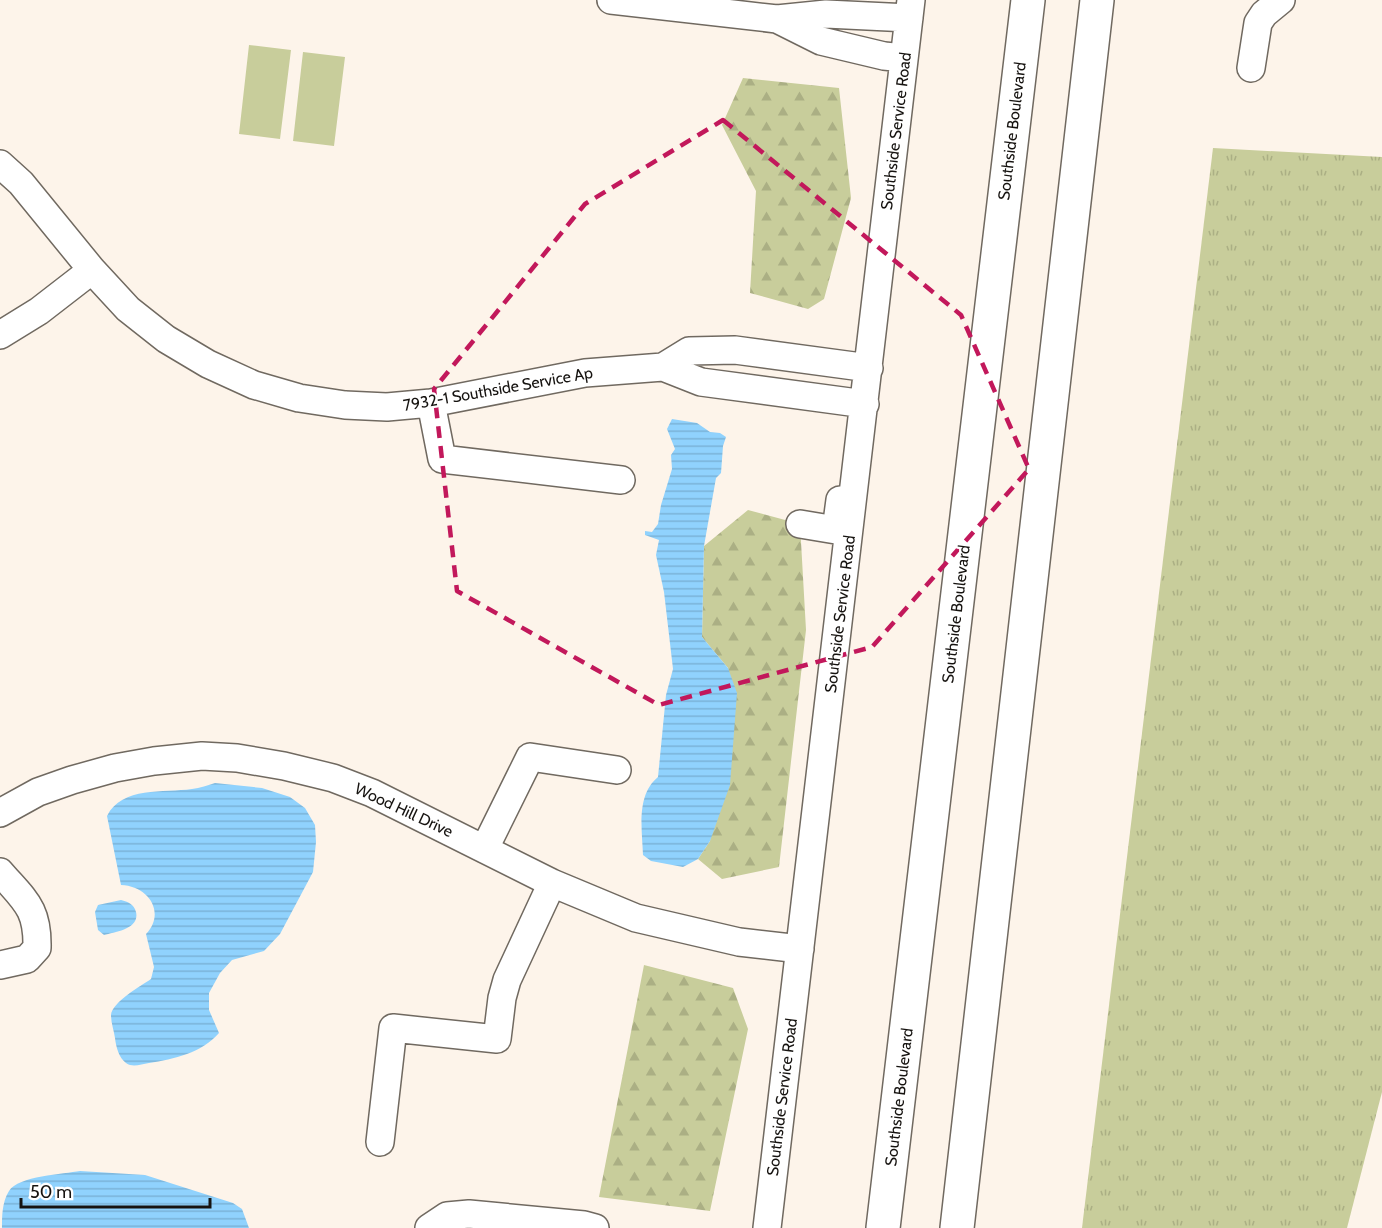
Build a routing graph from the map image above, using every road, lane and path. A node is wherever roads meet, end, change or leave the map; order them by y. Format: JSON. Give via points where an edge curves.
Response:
{"nodes":[{"id":1,"x":611,"y":0,"type":"edge"},
{"id":2,"x":1028,"y":0,"type":"edge"},
{"id":3,"x":1097,"y":0,"type":"edge"},
{"id":4,"x":1113,"y":0,"type":"edge"},
{"id":5,"x":1281,"y":0,"type":"edge"},
{"id":6,"x":910,"y":9,"type":"edge"},
{"id":7,"x":777,"y":19,"type":"junction"},
{"id":8,"x":1092,"y":40,"type":"junction"},
{"id":9,"x":897,"y":67,"type":"junction"},
{"id":10,"x":1251,"y":68,"type":"dead end"},
{"id":11,"x":0,"y":164,"type":"edge"},
{"id":12,"x":92,"y":270,"type":"junction"},
{"id":13,"x":0,"y":335,"type":"edge"},
{"id":14,"x":663,"y":367,"type":"junction"},
{"id":15,"x":869,"y":368,"type":"junction"},
{"id":16,"x":430,"y":403,"type":"junction"},
{"id":17,"x":865,"y":404,"type":"junction"},
{"id":18,"x":621,"y":480,"type":"dead end"},
{"id":19,"x":800,"y":524,"type":"dead end"},
{"id":20,"x":617,"y":770,"type":"dead end"},
{"id":21,"x":0,"y":813,"type":"edge"},
{"id":22,"x":485,"y":848,"type":"junction"},
{"id":23,"x":0,"y":872,"type":"edge"},
{"id":24,"x":552,"y":883,"type":"junction"},
{"id":25,"x":800,"y":949,"type":"junction"},
{"id":26,"x":0,"y":965,"type":"edge"},
{"id":27,"x":380,"y":1142,"type":"dead end"},
{"id":28,"x":429,"y":1228,"type":"edge"},
{"id":29,"x":595,"y":1228,"type":"edge"},
{"id":30,"x":767,"y":1228,"type":"edge"},
{"id":31,"x":883,"y":1228,"type":"edge"},
{"id":32,"x":957,"y":1228,"type":"edge"}],
"edges":[{"from":1,"to":7,"type":"street"},
{"from":2,"to":31,"type":"highway","name":"Southside Boulevard"},
{"from":3,"to":8,"type":"highway"},
{"from":4,"to":8,"type":"highway"},
{"from":5,"to":10,"type":"street","via":[[1258,23]]},
{"from":6,"to":7,"type":"street"},
{"from":6,"to":9,"type":"street","name":"Southside Service Road"},
{"from":7,"to":9,"type":"street","via":[[821,40],[885,56]]},
{"from":8,"to":32,"type":"highway"},
{"from":9,"to":15,"type":"street","name":"Southside Service Road"},
{"from":9,"to":19,"type":"street","via":[[836,530]]},
{"from":11,"to":12,"type":"street","name":"7932-1 Southside Service Ap","via":[[21,183]]},
{"from":12,"to":13,"type":"street"},
{"from":12,"to":16,"type":"street","name":"7932-1 Southside Service Ap","via":[[128,309],[166,339],[254,385],[299,398],[345,405]]},
{"from":14,"to":15,"type":"street","via":[[689,351],[735,350]]},
{"from":14,"to":16,"type":"street","name":"7932-1 Southside Service Ap","via":[[585,373]]},
{"from":14,"to":17,"type":"street","name":"7932-1 Southside Service Ap","via":[[701,381]]},
{"from":15,"to":17,"type":"street","name":"Southside Service Road"},
{"from":16,"to":18,"type":"street","via":[[442,459]]},
{"from":17,"to":25,"type":"street","name":"Southside Service Road"},
{"from":20,"to":22,"type":"street","via":[[530,756]]},
{"from":21,"to":22,"type":"street","name":"Wood Hill Drive","via":[[38,792],[115,768],[202,756],[237,758],[333,778]]},
{"from":22,"to":24,"type":"street","name":"Wood Hill Drive"},
{"from":23,"to":26,"type":"street","via":[[31,908],[38,927],[37,948],[27,959]]},
{"from":24,"to":25,"type":"street","name":"Wood Hill Drive","via":[[636,918],[739,942]]},
{"from":24,"to":27,"type":"street","via":[[507,980],[497,1039],[393,1028]]},
{"from":25,"to":30,"type":"street","name":"Southside Service Road"},
{"from":28,"to":29,"type":"street","via":[[447,1216],[469,1214]]}]}
